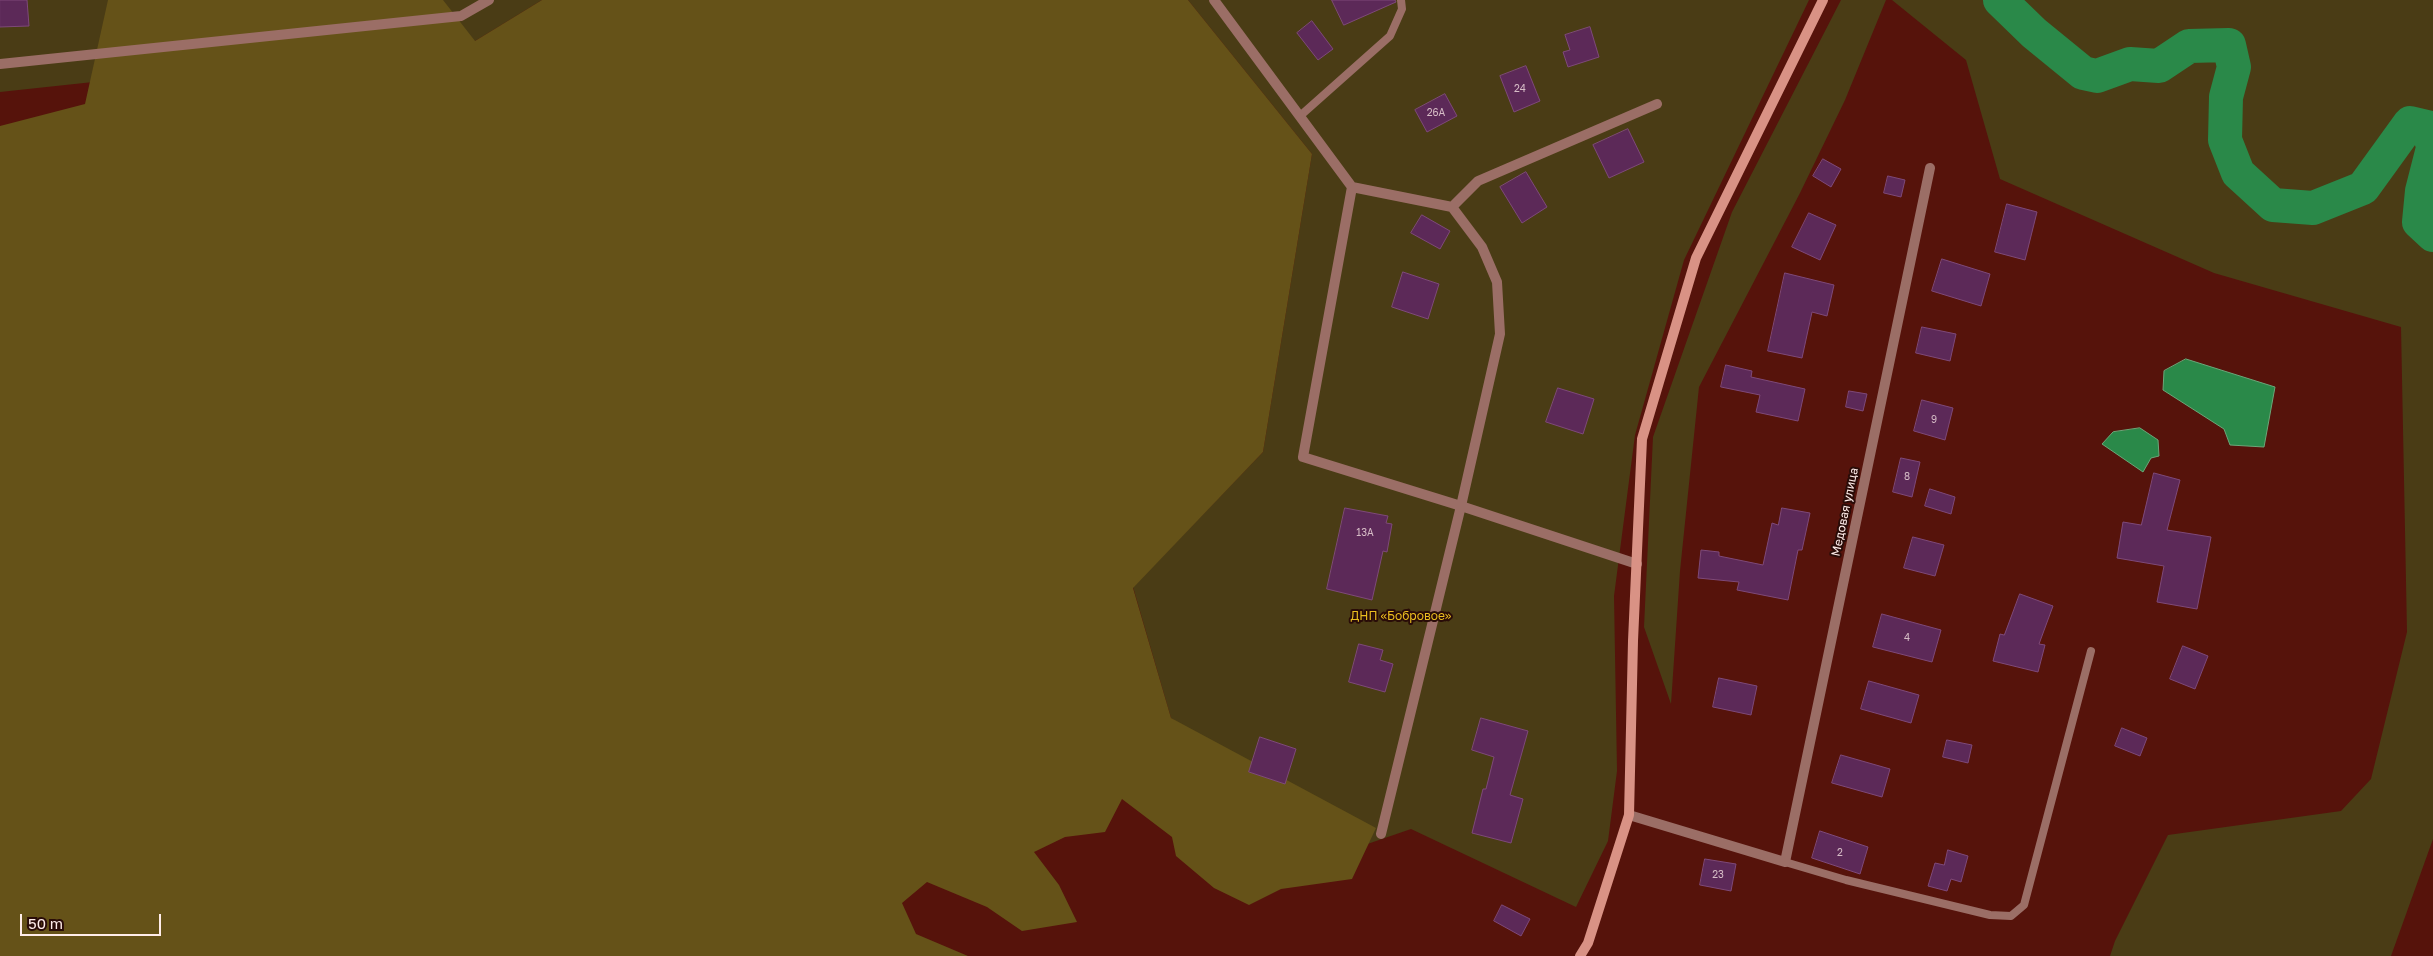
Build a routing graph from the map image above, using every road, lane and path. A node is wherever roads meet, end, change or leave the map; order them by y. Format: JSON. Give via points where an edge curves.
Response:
{"nodes":[{"id":1,"x":489,"y":0,"type":"edge"},
{"id":2,"x":1214,"y":0,"type":"edge"},
{"id":3,"x":1401,"y":0,"type":"edge"},
{"id":4,"x":1822,"y":0,"type":"edge"},
{"id":5,"x":0,"y":64,"type":"edge"},
{"id":6,"x":1657,"y":104,"type":"dead end"},
{"id":7,"x":1300,"y":116,"type":"junction"},
{"id":8,"x":1930,"y":168,"type":"dead end"},
{"id":9,"x":1352,"y":187,"type":"junction"},
{"id":10,"x":1452,"y":207,"type":"junction"},
{"id":11,"x":1461,"y":506,"type":"junction"},
{"id":12,"x":1637,"y":564,"type":"junction"},
{"id":13,"x":2090,"y":651,"type":"dead end"},
{"id":14,"x":1629,"y":815,"type":"junction"},
{"id":15,"x":1381,"y":834,"type":"dead end"},
{"id":16,"x":1785,"y":862,"type":"junction"},
{"id":17,"x":1580,"y":956,"type":"edge"}],
"edges":[{"from":1,"to":5,"type":"street","via":[[460,16]]},
{"from":2,"to":7,"type":"street"},
{"from":3,"to":7,"type":"lane","via":[[1402,9],[1390,36]]},
{"from":4,"to":12,"type":"main road","via":[[1696,258],[1642,438]]},
{"from":6,"to":10,"type":"street","via":[[1478,181]]},
{"from":7,"to":9,"type":"street"},
{"from":8,"to":16,"type":"street","name":"Медовая улица"},
{"from":9,"to":10,"type":"street"},
{"from":9,"to":11,"type":"street","via":[[1303,457]]},
{"from":10,"to":11,"type":"street","via":[[1482,247],[1497,282],[1500,334]]},
{"from":11,"to":12,"type":"street"},
{"from":11,"to":15,"type":"street"},
{"from":12,"to":14,"type":"main road"},
{"from":13,"to":16,"type":"lane","via":[[2024,906],[2011,916],[1980,912],[1846,880]]},
{"from":14,"to":16,"type":"street"},
{"from":14,"to":17,"type":"main road","via":[[1588,943]]}]}
